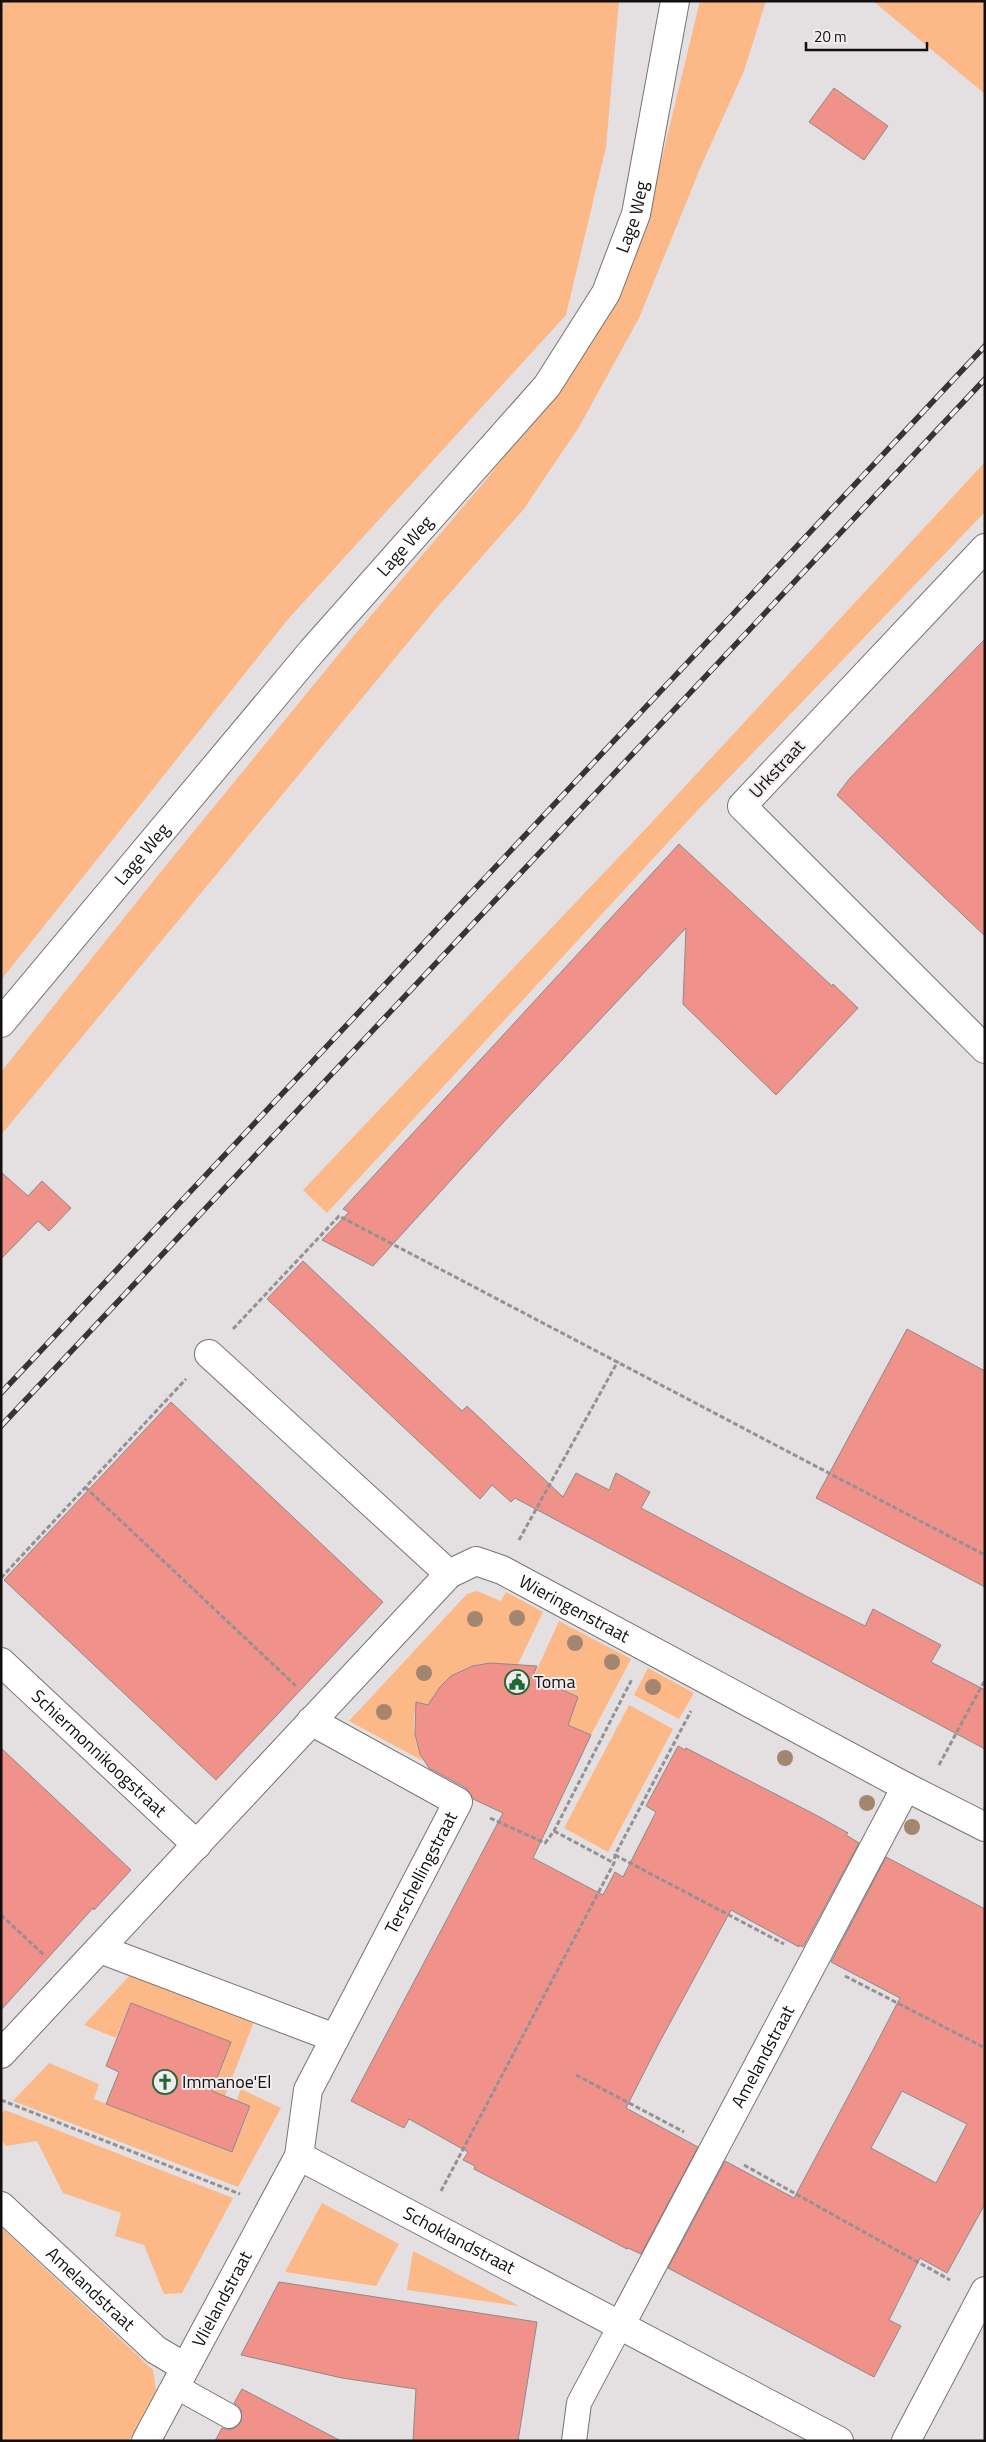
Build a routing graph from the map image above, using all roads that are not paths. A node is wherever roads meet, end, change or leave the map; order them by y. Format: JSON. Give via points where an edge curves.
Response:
{"nodes":[{"id":1,"x":675,"y":1,"type":"edge"},
{"id":2,"x":985,"y":548,"type":"edge"},
{"id":3,"x":1,"y":1023,"type":"edge"},
{"id":4,"x":985,"y":1049,"type":"edge"},
{"id":5,"x":209,"y":1354,"type":"road end"},
{"id":6,"x":449,"y":1574,"type":"junction"},
{"id":7,"x":1,"y":1662,"type":"edge"},
{"id":8,"x":316,"y":1716,"type":"junction"},
{"id":9,"x":914,"y":1791,"type":"junction"},
{"id":10,"x":985,"y":1827,"type":"edge"},
{"id":11,"x":197,"y":1844,"type":"junction"},
{"id":12,"x":100,"y":1948,"type":"junction"},
{"id":13,"x":335,"y":2038,"type":"junction"},
{"id":14,"x":1,"y":2054,"type":"edge"},
{"id":15,"x":299,"y":2156,"type":"junction"},
{"id":16,"x":1,"y":2206,"type":"edge"},
{"id":17,"x":983,"y":2294,"type":"edge"},
{"id":18,"x":620,"y":2326,"type":"junction"},
{"id":19,"x":180,"y":2377,"type":"junction"},
{"id":20,"x":229,"y":2416,"type":"dead end"},
{"id":21,"x":146,"y":2441,"type":"edge"},
{"id":22,"x":574,"y":2441,"type":"edge"},
{"id":23,"x":839,"y":2441,"type":"edge"},
{"id":24,"x":906,"y":2441,"type":"edge"}],
"edges":[{"from":1,"to":3,"type":"street","name":"Lage Weg","via":[[636,214],[606,293],[547,386],[312,651]]},
{"from":2,"to":4,"type":"street","name":"Urkstraat","via":[[742,806]]},
{"from":5,"to":6,"type":"street"},
{"from":6,"to":8,"type":"street"},
{"from":6,"to":9,"type":"street","name":"Wieringenstraat","via":[[476,1560],[502,1570]]},
{"from":7,"to":11,"type":"street","name":"Schiermonnikoogstraat"},
{"from":8,"to":11,"type":"street"},
{"from":8,"to":13,"type":"street","name":"Terschellingstraat","via":[[458,1802]]},
{"from":9,"to":10,"type":"street","name":"Wieringenstraat"},
{"from":9,"to":18,"type":"street","name":"Amelandstraat","via":[[714,2148]]},
{"from":11,"to":12,"type":"street"},
{"from":12,"to":13,"type":"street"},
{"from":12,"to":14,"type":"street"},
{"from":13,"to":15,"type":"street","name":"Terschellingstraat","via":[[308,2090]]},
{"from":15,"to":18,"type":"street","name":"Schoklandstraat"},
{"from":15,"to":19,"type":"street","name":"Vlielandstraat"},
{"from":16,"to":19,"type":"street","name":"Amelandstraat","via":[[156,2350]]},
{"from":17,"to":24,"type":"street"},
{"from":18,"to":22,"type":"lane","via":[[579,2403]]},
{"from":18,"to":23,"type":"street","name":"Schoklandstraat"},
{"from":19,"to":20,"type":"lane"},
{"from":19,"to":21,"type":"street","name":"Vlielandstraat"}]}
